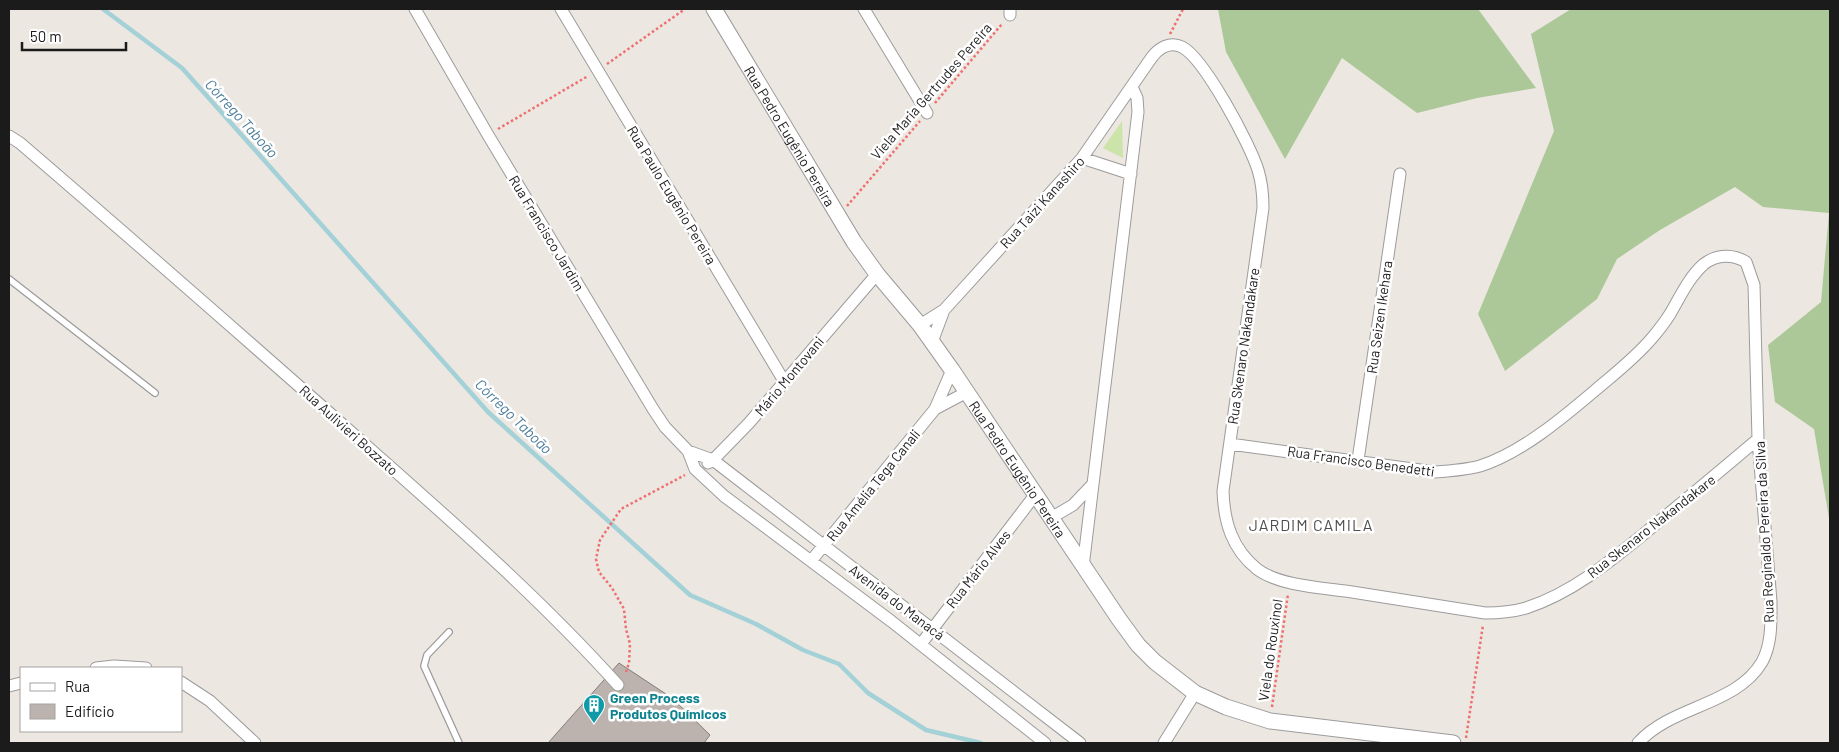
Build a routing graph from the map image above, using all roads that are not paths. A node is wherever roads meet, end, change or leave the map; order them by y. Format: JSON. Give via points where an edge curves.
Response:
{"nodes":[{"id":1,"x":415,"y":9,"type":"edge"},
{"id":2,"x":561,"y":9,"type":"edge"},
{"id":3,"x":714,"y":9,"type":"edge"},
{"id":4,"x":864,"y":9,"type":"edge"},
{"id":5,"x":1132,"y":87,"type":"junction"},
{"id":6,"x":926,"y":113,"type":"road end"},
{"id":7,"x":9,"y":136,"type":"edge"},
{"id":8,"x":1082,"y":158,"type":"junction"},
{"id":9,"x":1131,"y":174,"type":"junction"},
{"id":10,"x":1400,"y":174,"type":"dead end"},
{"id":11,"x":1738,"y":256,"type":"joint"},
{"id":12,"x":877,"y":274,"type":"junction"},
{"id":13,"x":9,"y":279,"type":"edge"},
{"id":14,"x":944,"y":310,"type":"junction"},
{"id":15,"x":920,"y":325,"type":"junction"},
{"id":16,"x":932,"y":342,"type":"junction"},
{"id":17,"x":952,"y":370,"type":"junction"},
{"id":18,"x":784,"y":381,"type":"junction"},
{"id":19,"x":967,"y":392,"type":"junction"},
{"id":20,"x":155,"y":393,"type":"dead end"},
{"id":21,"x":935,"y":409,"type":"junction"},
{"id":22,"x":1758,"y":439,"type":"junction"},
{"id":23,"x":1230,"y":444,"type":"junction"},
{"id":24,"x":688,"y":451,"type":"junction"},
{"id":25,"x":713,"y":460,"type":"junction"},
{"id":26,"x":1358,"y":460,"type":"junction"},
{"id":27,"x":695,"y":469,"type":"junction"},
{"id":28,"x":1092,"y":485,"type":"junction"},
{"id":29,"x":1035,"y":495,"type":"junction"},
{"id":30,"x":1051,"y":518,"type":"junction"},
{"id":31,"x":823,"y":546,"type":"junction"},
{"id":32,"x":811,"y":561,"type":"junction"},
{"id":33,"x":1083,"y":567,"type":"junction"},
{"id":34,"x":932,"y":628,"type":"junction"},
{"id":35,"x":449,"y":632,"type":"dead end"},
{"id":36,"x":921,"y":644,"type":"junction"},
{"id":37,"x":105,"y":667,"type":"edge"},
{"id":38,"x":130,"y":667,"type":"edge"},
{"id":39,"x":182,"y":683,"type":"edge"},
{"id":40,"x":623,"y":691,"type":"edge"},
{"id":41,"x":1195,"y":693,"type":"junction"},
{"id":42,"x":255,"y":743,"type":"edge"},
{"id":43,"x":459,"y":743,"type":"edge"},
{"id":44,"x":1045,"y":743,"type":"edge"},
{"id":45,"x":1080,"y":743,"type":"edge"},
{"id":46,"x":1164,"y":743,"type":"edge"},
{"id":47,"x":1453,"y":743,"type":"edge"},
{"id":48,"x":1638,"y":743,"type":"edge"}],
"edges":[{"from":1,"to":24,"type":"street","name":"Rua Francisco Jardim","via":[[653,409]]},
{"from":2,"to":18,"type":"street","name":"Rua Paulo Eugênio Pereira"},
{"from":3,"to":12,"type":"street","name":"Rua Pedro Eugênio Pereira","via":[[839,218]]},
{"from":4,"to":6,"type":"street"},
{"from":5,"to":8,"type":"street","name":"Rua Taizi Kanashiro"},
{"from":5,"to":9,"type":"street","via":[[1138,112]]},
{"from":5,"to":23,"type":"street","name":"Rua Skenaro Nakandakare","via":[[1152,57],[1164,46],[1181,46],[1204,68],[1236,123],[1252,152],[1263,189]]},
{"from":7,"to":40,"type":"street","name":"Rua Aulivieri Bozzato","via":[[163,265],[444,515],[515,580]]},
{"from":8,"to":9,"type":"street"},
{"from":8,"to":14,"type":"street","name":"Rua Taizi Kanashiro"},
{"from":9,"to":28,"type":"street"},
{"from":10,"to":26,"type":"street","name":"Rua Seizen Ikehara"},
{"from":11,"to":22,"type":"street","name":"Rua Reginaldo Pereira da Silva","via":[[1746,262],[1754,285]]},
{"from":11,"to":26,"type":"street","name":"Rua Francisco Benedetti","via":[[1715,258],[1704,264],[1669,316],[1635,357],[1566,414],[1510,454],[1480,466],[1435,472]]},
{"from":12,"to":15,"type":"street","name":"Rua Pedro Eugênio Pereira"},
{"from":12,"to":18,"type":"street","name":"Mário Montovani"},
{"from":13,"to":20,"type":"lane"},
{"from":14,"to":15,"type":"street","name":"Rua Taizi Kanashiro"},
{"from":14,"to":16,"type":"street","name":"Rua Taizi Kanashiro"},
{"from":15,"to":16,"type":"street","name":"Rua Pedro Eugênio Pereira"},
{"from":16,"to":17,"type":"street","name":"Rua Pedro Eugênio Pereira"},
{"from":17,"to":19,"type":"street","name":"Rua Pedro Eugênio Pereira"},
{"from":17,"to":21,"type":"street","name":"Rua Amélia Tega Canali"},
{"from":18,"to":25,"type":"street","name":"Mário Montovani"},
{"from":19,"to":21,"type":"street","name":"Rua Amélia Tega Canali"},
{"from":19,"to":29,"type":"street","name":"Rua Pedro Eugênio Pereira"},
{"from":21,"to":31,"type":"street","name":"Rua Amélia Tega Canali"},
{"from":22,"to":23,"type":"street","name":"Rua Skenaro Nakandakare","via":[[1608,564],[1547,600],[1507,612],[1485,613],[1289,582],[1258,570],[1247,560],[1228,529],[1223,491]]},
{"from":22,"to":48,"type":"street","name":"Rua Reginaldo Pereira da Silva","via":[[1771,602],[1769,634],[1762,661],[1740,686],[1657,726]]},
{"from":23,"to":26,"type":"street","name":"Rua Francisco Benedetti"},
{"from":24,"to":25,"type":"street","name":"Rua Francisco Jardim"},
{"from":24,"to":27,"type":"street","name":"Rua Francisco Jardim"},
{"from":25,"to":27,"type":"street","name":"Mário Montovani"},
{"from":25,"to":31,"type":"street","name":"Avenida do Manacá"},
{"from":27,"to":32,"type":"street","name":"Avenida do Manacá","via":[[724,496]]},
{"from":28,"to":30,"type":"street","via":[[1073,505]]},
{"from":28,"to":33,"type":"street"},
{"from":29,"to":30,"type":"street","name":"Rua Pedro Eugênio Pereira"},
{"from":29,"to":34,"type":"street","name":"Rua Mário Alves"},
{"from":30,"to":33,"type":"street","name":"Rua Pedro Eugênio Pereira"},
{"from":31,"to":32,"type":"street","name":"Rua Amélia Tega Canali"},
{"from":31,"to":34,"type":"street","name":"Avenida do Manacá"},
{"from":32,"to":36,"type":"street","name":"Avenida do Manacá"},
{"from":33,"to":41,"type":"street","name":"Rua Pedro Eugênio Pereira","via":[[1138,645]]},
{"from":34,"to":36,"type":"street","name":"Rua Mário Alves"},
{"from":34,"to":45,"type":"street","name":"Avenida do Manacá"},
{"from":35,"to":43,"type":"lane","via":[[427,655],[424,666]]},
{"from":36,"to":44,"type":"street","name":"Avenida do Manacá"},
{"from":37,"to":38,"type":"street"},
{"from":39,"to":42,"type":"street","via":[[210,701]]},
{"from":41,"to":46,"type":"street"},
{"from":41,"to":47,"type":"street","name":"Rua Pedro Eugênio Pereira","via":[[1270,721]]}]}
